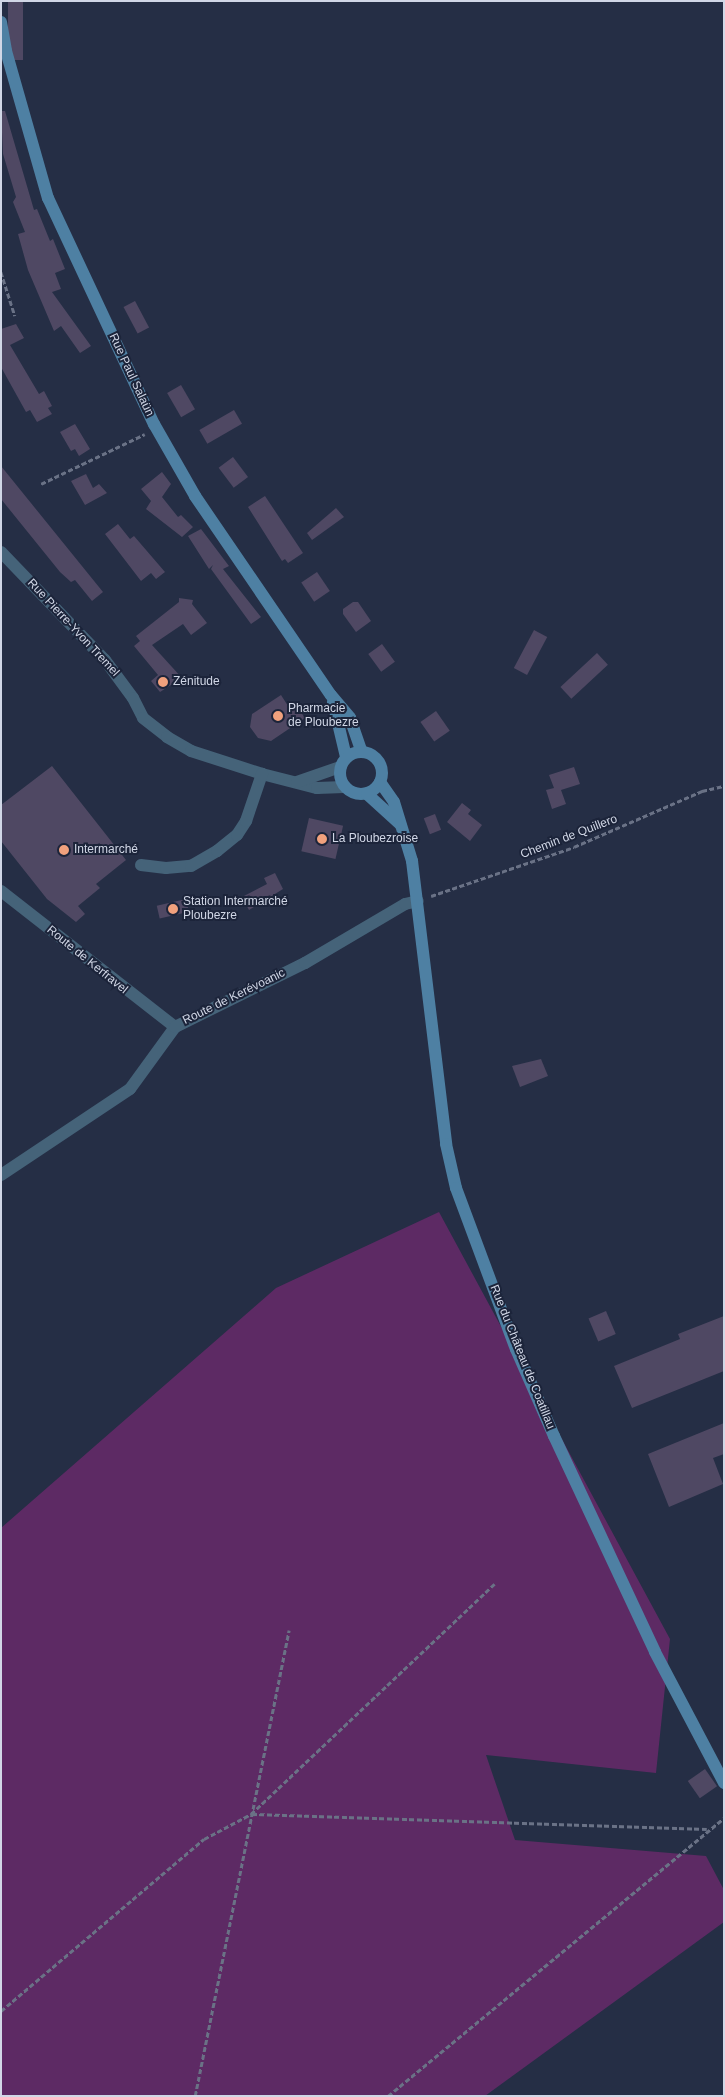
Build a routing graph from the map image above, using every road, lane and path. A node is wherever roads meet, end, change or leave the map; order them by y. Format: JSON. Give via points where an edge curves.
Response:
{"nodes":[{"id":1,"x":1,"y":22,"type":"edge"},
{"id":2,"x":1,"y":272,"type":"edge"},
{"id":3,"x":15,"y":316,"type":"dead end"},
{"id":4,"x":157,"y":429,"type":"junction"},
{"id":5,"x":41,"y":484,"type":"dead end"},
{"id":6,"x":1,"y":552,"type":"edge"},
{"id":7,"x":331,"y":695,"type":"junction"},
{"id":8,"x":362,"y":752,"type":"junction"},
{"id":9,"x":343,"y":762,"type":"junction"},
{"id":10,"x":262,"y":774,"type":"junction"},
{"id":11,"x":297,"y":782,"type":"junction"},
{"id":12,"x":380,"y":782,"type":"junction"},
{"id":13,"x":344,"y":786,"type":"junction"},
{"id":14,"x":724,"y":786,"type":"edge"},
{"id":15,"x":367,"y":794,"type":"junction"},
{"id":16,"x":401,"y":825,"type":"junction"},
{"id":17,"x":141,"y":865,"type":"dead end"},
{"id":18,"x":1,"y":891,"type":"edge"},
{"id":19,"x":418,"y":900,"type":"junction"},
{"id":20,"x":174,"y":1027,"type":"junction"},
{"id":21,"x":1,"y":1175,"type":"edge"},
{"id":22,"x":494,"y":1584,"type":"dead end"},
{"id":23,"x":288,"y":1630,"type":"dead end"},
{"id":24,"x":724,"y":1782,"type":"edge"},
{"id":25,"x":250,"y":1814,"type":"junction"},
{"id":26,"x":724,"y":1818,"type":"edge"},
{"id":27,"x":707,"y":1829,"type":"junction"},
{"id":28,"x":1,"y":2011,"type":"edge"},
{"id":29,"x":195,"y":2096,"type":"edge"},
{"id":30,"x":388,"y":2096,"type":"edge"}],
"edges":[{"from":1,"to":4,"type":"main road","name":"Rue Paul Salaün","via":[[6,51],[48,198]]},
{"from":2,"to":3,"type":"path"},
{"from":4,"to":5,"type":"path"},
{"from":4,"to":7,"type":"main road","name":"Rue Paul Salaün","via":[[195,496]]},
{"from":6,"to":10,"type":"street","name":"Rue Pierre-Yvon Tremel","via":[[105,660],[133,698],[143,718],[191,751]]},
{"from":7,"to":8,"type":"main road","name":"Rue Paul Salaün","via":[[350,718]]},
{"from":7,"to":9,"type":"main road","name":"Rue Paul Salaün","via":[[341,724]]},
{"from":8,"to":9,"type":"main road"},
{"from":8,"to":12,"type":"main road","via":[[370,753],[381,766]]},
{"from":9,"to":11,"type":"street"},
{"from":9,"to":13,"type":"main road"},
{"from":10,"to":11,"type":"street","name":"Rue Pierre-Yvon Tremel"},
{"from":10,"to":17,"type":"street","via":[[246,821],[237,836],[191,866]]},
{"from":11,"to":13,"type":"street","name":"Rue Pierre-Yvon Tremel","via":[[318,788]]},
{"from":12,"to":15,"type":"main road"},
{"from":12,"to":16,"type":"main road","via":[[394,802]]},
{"from":13,"to":15,"type":"main road","via":[[358,795]]},
{"from":14,"to":19,"type":"path","name":"Chemin de Quillero","via":[[702,791],[574,847]]},
{"from":15,"to":16,"type":"main road"},
{"from":16,"to":19,"type":"main road","via":[[412,861]]},
{"from":18,"to":20,"type":"street","name":"Route de Kerfravel"},
{"from":19,"to":20,"type":"street","name":"Route de Kerévoanic","via":[[405,904],[305,962]]},
{"from":19,"to":24,"type":"main road","name":"Rue du Château de Coatillau","via":[[446,1144],[456,1188],[516,1349],[554,1436],[655,1652]]},
{"from":20,"to":21,"type":"street","name":"Route de Kerévoanic","via":[[130,1089]]},
{"from":22,"to":25,"type":"path"},
{"from":23,"to":25,"type":"path"},
{"from":25,"to":27,"type":"path"},
{"from":25,"to":28,"type":"path","via":[[204,1839]]},
{"from":25,"to":29,"type":"path"},
{"from":26,"to":27,"type":"path"},
{"from":27,"to":30,"type":"path"}]}
